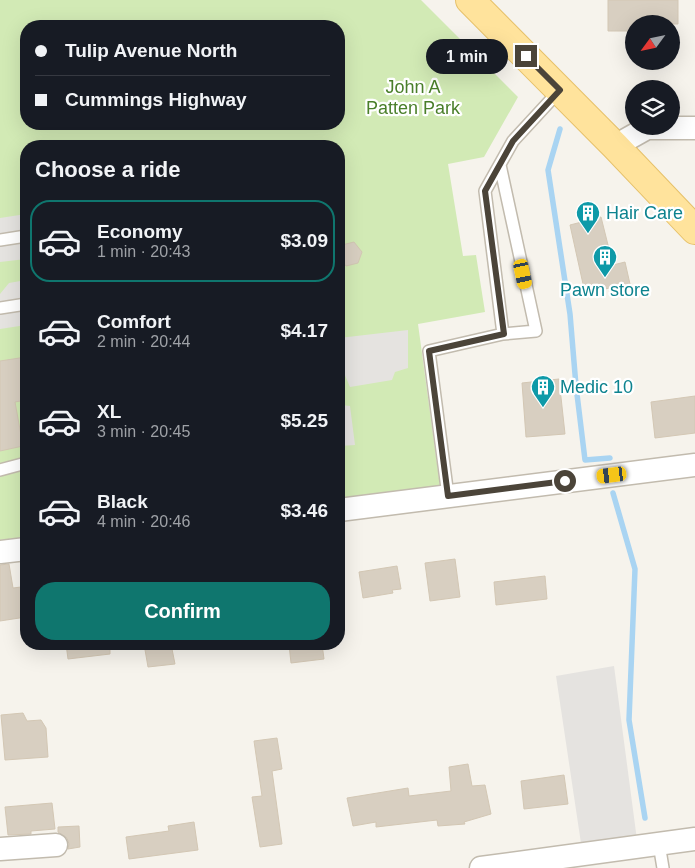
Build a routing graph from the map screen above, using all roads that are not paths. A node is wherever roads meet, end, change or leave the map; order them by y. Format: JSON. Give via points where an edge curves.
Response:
{"nodes":[{"id":1,"x":470,"y":0,"type":"edge"},
{"id":2,"x":560,"y":90,"type":"junction"},
{"id":3,"x":695,"y":128,"type":"edge"},
{"id":4,"x":615,"y":146,"type":"junction"},
{"id":5,"x":500,"y":165,"type":"junction"},
{"id":6,"x":695,"y":230,"type":"edge"},
{"id":7,"x":20,"y":237,"type":"edge"},
{"id":8,"x":0,"y":240,"type":"edge"},
{"id":9,"x":20,"y":305,"type":"edge"},
{"id":10,"x":0,"y":308,"type":"edge"},
{"id":11,"x":504,"y":334,"type":"junction"},
{"id":12,"x":20,"y":465,"type":"edge"},
{"id":13,"x":695,"y":465,"type":"edge"},
{"id":14,"x":0,"y":470,"type":"edge"},
{"id":15,"x":448,"y":496,"type":"junction"},
{"id":16,"x":345,"y":509,"type":"edge"},
{"id":17,"x":20,"y":550,"type":"edge"},
{"id":18,"x":0,"y":552,"type":"edge"},
{"id":19,"x":695,"y":840,"type":"edge"},
{"id":20,"x":659,"y":844,"type":"junction"},
{"id":21,"x":56,"y":846,"type":"dead end"},
{"id":22,"x":0,"y":849,"type":"edge"},
{"id":23,"x":568,"y":862,"type":"edge"},
{"id":24,"x":481,"y":868,"type":"edge"},
{"id":25,"x":663,"y":868,"type":"edge"}],
"edges":[{"from":1,"to":2,"type":"main road"},
{"from":2,"to":4,"type":"main road"},
{"from":2,"to":5,"type":"lane","via":[[513,141]]},
{"from":3,"to":4,"type":"street","via":[[647,128]]},
{"from":4,"to":6,"type":"main road"},
{"from":5,"to":11,"type":"lane","via":[[485,191]]},
{"from":5,"to":11,"type":"lane","via":[[536,331]]},
{"from":7,"to":8,"type":"lane"},
{"from":9,"to":10,"type":"lane"},
{"from":11,"to":15,"type":"lane","via":[[429,351]]},
{"from":12,"to":14,"type":"lane"},
{"from":13,"to":15,"type":"street"},
{"from":15,"to":16,"type":"street"},
{"from":17,"to":18,"type":"street"},
{"from":19,"to":20,"type":"street"},
{"from":20,"to":23,"type":"street"},
{"from":20,"to":25,"type":"lane"},
{"from":21,"to":22,"type":"street"},
{"from":23,"to":24,"type":"street"}]}
